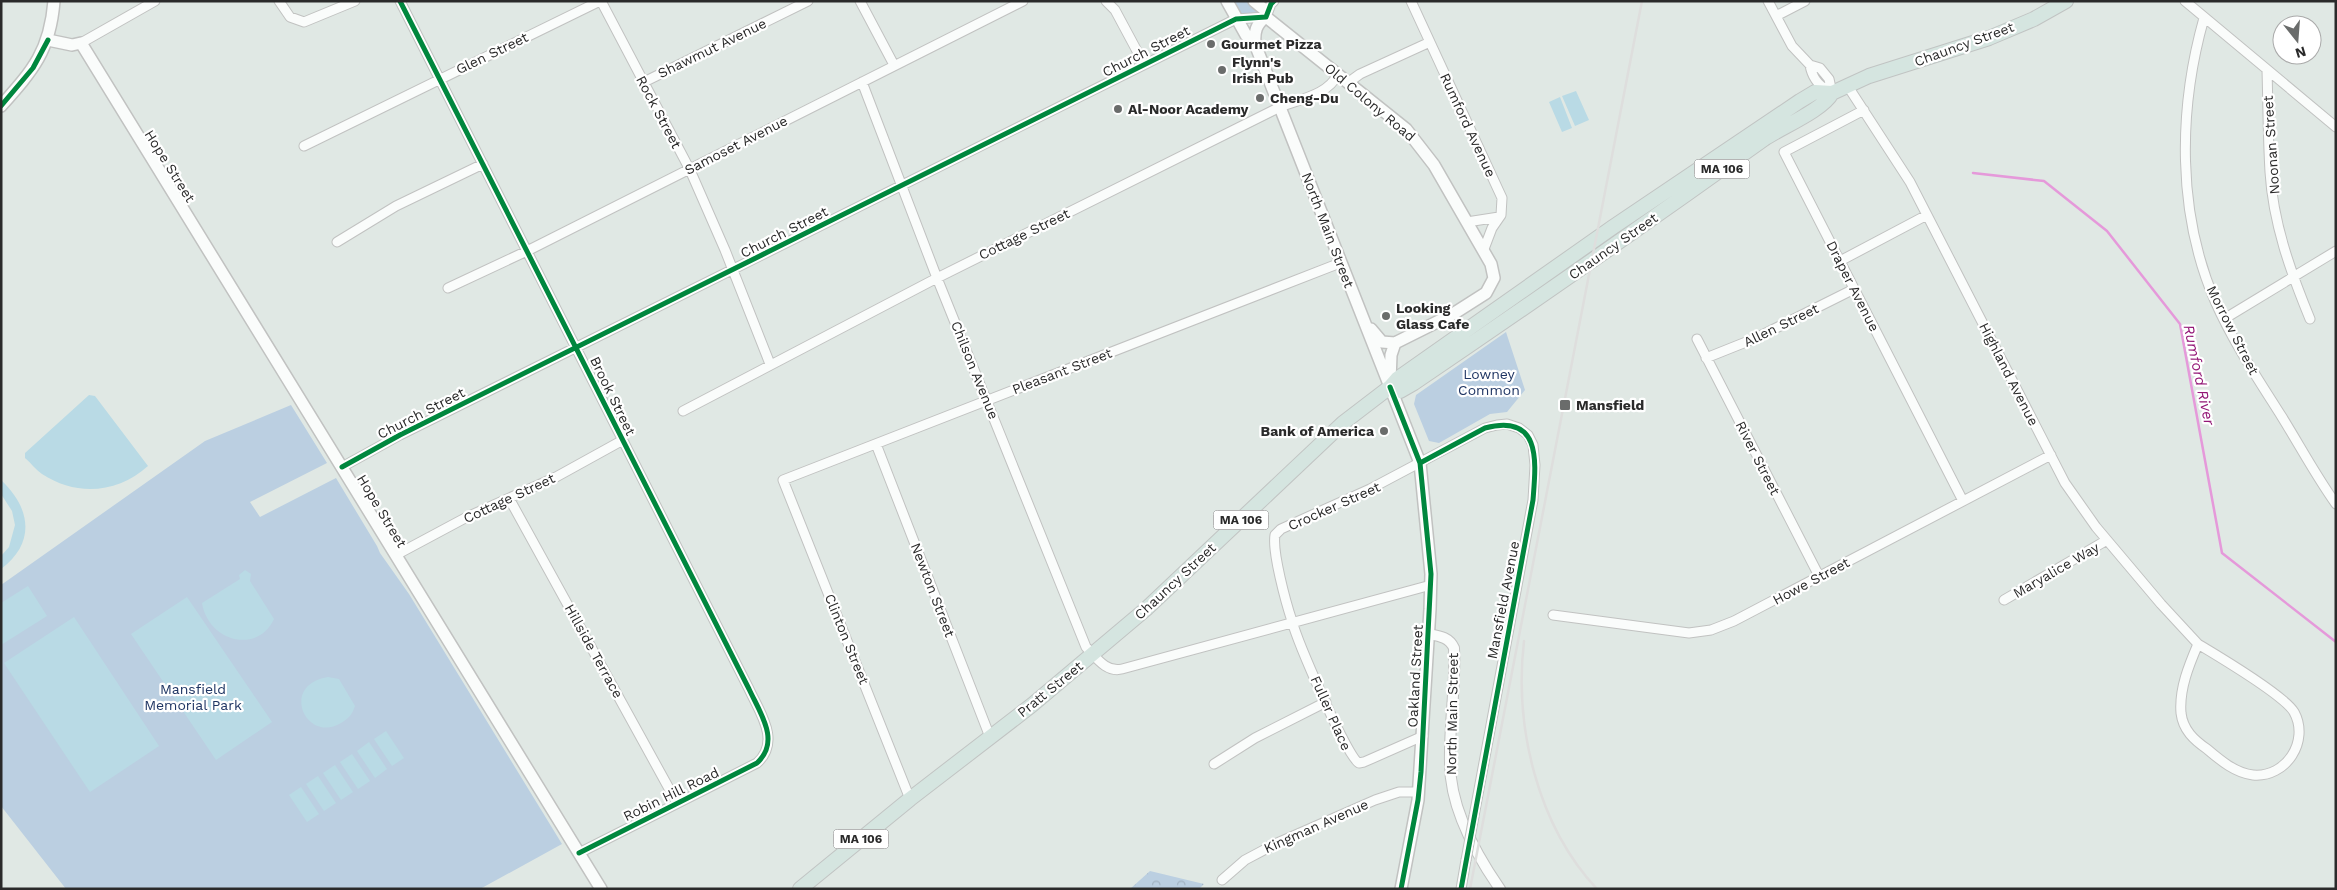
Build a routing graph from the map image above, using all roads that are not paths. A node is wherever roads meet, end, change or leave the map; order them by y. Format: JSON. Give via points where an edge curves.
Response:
{"nodes":[{"id":1,"x":54,"y":1,"type":"edge"},
{"id":2,"x":155,"y":1,"type":"edge"},
{"id":3,"x":279,"y":1,"type":"edge"},
{"id":4,"x":355,"y":1,"type":"edge"},
{"id":5,"x":400,"y":1,"type":"edge"},
{"id":6,"x":601,"y":1,"type":"edge"},
{"id":7,"x":808,"y":1,"type":"edge"},
{"id":8,"x":860,"y":1,"type":"edge"},
{"id":9,"x":1023,"y":1,"type":"edge"},
{"id":10,"x":1106,"y":1,"type":"edge"},
{"id":11,"x":1227,"y":1,"type":"edge"},
{"id":12,"x":1254,"y":1,"type":"edge"},
{"id":13,"x":1274,"y":1,"type":"edge"},
{"id":14,"x":1411,"y":1,"type":"edge"},
{"id":15,"x":1768,"y":1,"type":"edge"},
{"id":16,"x":1805,"y":1,"type":"edge"},
{"id":17,"x":2066,"y":1,"type":"edge"},
{"id":18,"x":2185,"y":1,"type":"edge"},
{"id":19,"x":1776,"y":16,"type":"junction"},
{"id":20,"x":1266,"y":17,"type":"junction"},
{"id":21,"x":1236,"y":18,"type":"junction"},
{"id":22,"x":2204,"y":18,"type":"junction"},
{"id":23,"x":48,"y":40,"type":"junction"},
{"id":24,"x":1430,"y":42,"type":"junction"},
{"id":25,"x":81,"y":43,"type":"junction"},
{"id":26,"x":1254,"y":44,"type":"junction"},
{"id":27,"x":1144,"y":64,"type":"junction"},
{"id":28,"x":894,"y":66,"type":"junction"},
{"id":29,"x":2267,"y":70,"type":"junction"},
{"id":30,"x":1338,"y":74,"type":"junction"},
{"id":31,"x":440,"y":78,"type":"junction"},
{"id":32,"x":644,"y":82,"type":"junction"},
{"id":33,"x":862,"y":82,"type":"junction"},
{"id":34,"x":1349,"y":82,"type":"junction"},
{"id":35,"x":1847,"y":85,"type":"junction"},
{"id":36,"x":1832,"y":93,"type":"junction"},
{"id":37,"x":1,"y":106,"type":"edge"},
{"id":38,"x":1280,"y":107,"type":"junction"},
{"id":39,"x":1864,"y":110,"type":"junction"},
{"id":40,"x":2336,"y":127,"type":"edge"},
{"id":41,"x":304,"y":146,"type":"dead end"},
{"id":42,"x":483,"y":164,"type":"junction"},
{"id":43,"x":690,"y":170,"type":"junction"},
{"id":44,"x":902,"y":186,"type":"junction"},
{"id":45,"x":1928,"y":215,"type":"junction"},
{"id":46,"x":1499,"y":217,"type":"junction"},
{"id":47,"x":1467,"y":222,"type":"junction"},
{"id":48,"x":337,"y":242,"type":"dead end"},
{"id":49,"x":1484,"y":249,"type":"junction"},
{"id":50,"x":528,"y":251,"type":"junction"},
{"id":51,"x":2336,"y":251,"type":"edge"},
{"id":52,"x":1840,"y":260,"type":"junction"},
{"id":53,"x":1340,"y":263,"type":"junction"},
{"id":54,"x":732,"y":270,"type":"junction"},
{"id":55,"x":937,"y":278,"type":"junction"},
{"id":56,"x":2293,"y":278,"type":"junction"},
{"id":57,"x":448,"y":288,"type":"dead end"},
{"id":58,"x":1854,"y":289,"type":"junction"},
{"id":59,"x":2224,"y":319,"type":"junction"},
{"id":60,"x":2310,"y":319,"type":"dead end"},
{"id":61,"x":1364,"y":322,"type":"junction"},
{"id":62,"x":1697,"y":339,"type":"dead end"},
{"id":63,"x":1395,"y":343,"type":"junction"},
{"id":64,"x":577,"y":347,"type":"junction"},
{"id":65,"x":1706,"y":358,"type":"junction"},
{"id":66,"x":770,"y":364,"type":"junction"},
{"id":67,"x":1390,"y":387,"type":"junction"},
{"id":68,"x":987,"y":400,"type":"junction"},
{"id":69,"x":683,"y":411,"type":"dead end"},
{"id":70,"x":623,"y":440,"type":"junction"},
{"id":71,"x":876,"y":444,"type":"junction"},
{"id":72,"x":2051,"y":455,"type":"junction"},
{"id":73,"x":1420,"y":463,"type":"junction"},
{"id":74,"x":342,"y":467,"type":"junction"},
{"id":75,"x":783,"y":480,"type":"joint"},
{"id":76,"x":510,"y":500,"type":"junction"},
{"id":77,"x":1963,"y":501,"type":"junction"},
{"id":78,"x":2336,"y":504,"type":"edge"},
{"id":79,"x":2107,"y":540,"type":"junction"},
{"id":80,"x":396,"y":555,"type":"junction"},
{"id":81,"x":1819,"y":576,"type":"junction"},
{"id":82,"x":1431,"y":585,"type":"junction"},
{"id":83,"x":2004,"y":600,"type":"dead end"},
{"id":84,"x":1553,"y":614,"type":"dead end"},
{"id":85,"x":1292,"y":623,"type":"junction"},
{"id":86,"x":1428,"y":634,"type":"junction"},
{"id":87,"x":2198,"y":644,"type":"junction"},
{"id":88,"x":1093,"y":654,"type":"junction"},
{"id":89,"x":1326,"y":702,"type":"junction"},
{"id":90,"x":990,"y":736,"type":"junction"},
{"id":91,"x":1423,"y":736,"type":"junction"},
{"id":92,"x":768,"y":750,"type":"joint"},
{"id":93,"x":1214,"y":764,"type":"dead end"},
{"id":94,"x":1419,"y":792,"type":"junction"},
{"id":95,"x":910,"y":799,"type":"junction"},
{"id":96,"x":677,"y":804,"type":"junction"},
{"id":97,"x":579,"y":853,"type":"junction"},
{"id":98,"x":1222,"y":880,"type":"dead end"},
{"id":99,"x":601,"y":889,"type":"edge"},
{"id":100,"x":800,"y":889,"type":"edge"},
{"id":101,"x":1402,"y":889,"type":"edge"},
{"id":102,"x":1461,"y":889,"type":"edge"},
{"id":103,"x":1500,"y":889,"type":"edge"}],
"edges":[{"from":1,"to":23,"type":"main road"},
{"from":2,"to":25,"type":"street"},
{"from":3,"to":4,"type":"street","via":[[290,17],[298,21],[314,19]]},
{"from":5,"to":31,"type":"street","name":"Brook Street"},
{"from":6,"to":31,"type":"street","name":"Glen Street"},
{"from":6,"to":32,"type":"street","name":"Rock Street"},
{"from":7,"to":32,"type":"street","name":"Shawmut Avenue"},
{"from":8,"to":28,"type":"street"},
{"from":9,"to":28,"type":"street","name":"Samoset Avenue"},
{"from":10,"to":27,"type":"street","via":[[1115,10]]},
{"from":11,"to":21,"type":"main road","name":"North Main Street"},
{"from":12,"to":20,"type":"main road","name":"Old Colony Road","via":[[1265,10]]},
{"from":13,"to":20,"type":"street"},
{"from":14,"to":24,"type":"street","name":"Rumford Avenue"},
{"from":15,"to":19,"type":"street"},
{"from":16,"to":19,"type":"street"},
{"from":17,"to":35,"type":"main road","name":"Chauncy Street","number":"MA 106","via":[[1989,38]]},
{"from":18,"to":22,"type":"street"},
{"from":19,"to":36,"type":"street","via":[[1792,46],[1810,65],[1818,85]]},
{"from":20,"to":21,"type":"street"},
{"from":20,"to":26,"type":"main road","via":[[1256,28]]},
{"from":20,"to":30,"type":"main road","name":"Old Colony Road"},
{"from":21,"to":26,"type":"main road","name":"North Main Street"},
{"from":21,"to":27,"type":"street","name":"Church Street"},
{"from":22,"to":29,"type":"street"},
{"from":22,"to":59,"type":"street","name":"Morrow Street","via":[[2189,95],[2186,170],[2197,249]]},
{"from":23,"to":25,"type":"main road","via":[[72,45]]},
{"from":23,"to":37,"type":"main road","via":[[33,68]]},
{"from":24,"to":34,"type":"street"},
{"from":24,"to":46,"type":"street","name":"Rumford Avenue","via":[[1502,198]]},
{"from":25,"to":74,"type":"main road","name":"Hope Street"},
{"from":26,"to":38,"type":"main road","name":"North Main Street"},
{"from":27,"to":44,"type":"street","name":"Church Street"},
{"from":28,"to":33,"type":"street","name":"Samoset Avenue"},
{"from":29,"to":40,"type":"street"},
{"from":29,"to":56,"type":"street","name":"Noonan Street","via":[[2270,174],[2281,237]]},
{"from":30,"to":34,"type":"main road","name":"Old Colony Road"},
{"from":30,"to":38,"type":"street","name":"Cottage Street","via":[[1325,90]]},
{"from":31,"to":41,"type":"street","name":"Glen Street"},
{"from":31,"to":42,"type":"street","name":"Brook Street"},
{"from":32,"to":43,"type":"street","name":"Rock Street"},
{"from":33,"to":43,"type":"street","name":"Samoset Avenue"},
{"from":33,"to":44,"type":"street","name":"Chilson Avenue"},
{"from":34,"to":47,"type":"main road","name":"Old Colony Road","via":[[1406,129],[1421,146]]},
{"from":35,"to":36,"type":"main road","name":"Chauncy Street","number":"MA 106"},
{"from":35,"to":39,"type":"street","name":"Highland Avenue"},
{"from":36,"to":67,"type":"main road","name":"Chauncy Street","number":"MA 106","via":[[1825,103],[1769,136],[1414,383],[1400,391]]},
{"from":38,"to":53,"type":"main road","name":"North Main Street"},
{"from":38,"to":55,"type":"street","name":"Cottage Street"},
{"from":39,"to":45,"type":"street","name":"Highland Avenue"},
{"from":39,"to":52,"type":"street","name":"Draper Avenue","via":[[1784,152]]},
{"from":42,"to":48,"type":"street","via":[[396,206]]},
{"from":42,"to":50,"type":"street","name":"Brook Street"},
{"from":43,"to":50,"type":"street","name":"Samoset Avenue"},
{"from":43,"to":54,"type":"street","name":"Rock Street"},
{"from":44,"to":54,"type":"street","name":"Church Street"},
{"from":44,"to":55,"type":"street","name":"Chilson Avenue"},
{"from":45,"to":52,"type":"street"},
{"from":45,"to":72,"type":"street","name":"Highland Avenue"},
{"from":46,"to":47,"type":"street"},
{"from":46,"to":49,"type":"street","name":"Rumford Avenue"},
{"from":47,"to":49,"type":"main road","name":"Old Colony Road"},
{"from":49,"to":63,"type":"main road","name":"Old Colony Road","via":[[1494,271],[1492,284],[1486,292],[1453,314]]},
{"from":50,"to":57,"type":"street","name":"Samoset Avenue"},
{"from":50,"to":64,"type":"street","name":"Brook Street"},
{"from":51,"to":56,"type":"street"},
{"from":52,"to":58,"type":"street","name":"Draper Avenue"},
{"from":53,"to":61,"type":"main road","name":"North Main Street"},
{"from":53,"to":68,"type":"street","name":"Pleasant Street"},
{"from":54,"to":64,"type":"street","name":"Church Street"},
{"from":54,"to":66,"type":"street","name":"Rock Street"},
{"from":55,"to":66,"type":"street","name":"Cottage Street"},
{"from":55,"to":68,"type":"street","name":"Chilson Avenue"},
{"from":56,"to":59,"type":"street"},
{"from":56,"to":60,"type":"street","name":"Noonan Street"},
{"from":58,"to":65,"type":"street","name":"Allen Street","via":[[1756,338]]},
{"from":58,"to":77,"type":"street","name":"Draper Avenue"},
{"from":59,"to":78,"type":"street","name":"Morrow Street"},
{"from":61,"to":63,"type":"main road","via":[[1377,339]]},
{"from":61,"to":67,"type":"main road","name":"North Main Street"},
{"from":62,"to":65,"type":"street","name":"River Street"},
{"from":63,"to":67,"type":"main road","via":[[1391,354]]},
{"from":64,"to":70,"type":"street","name":"Brook Street"},
{"from":64,"to":74,"type":"street","name":"Church Street"},
{"from":65,"to":81,"type":"street","name":"River Street"},
{"from":66,"to":69,"type":"street","name":"Cottage Street"},
{"from":67,"to":73,"type":"main road","name":"North Main Street"},
{"from":67,"to":88,"type":"main road","name":"Chauncy Street","number":"MA 106","via":[[1343,423],[1149,607]]},
{"from":68,"to":71,"type":"street","name":"Pleasant Street"},
{"from":68,"to":88,"type":"street","name":"Chilson Avenue","via":[[1086,647]]},
{"from":70,"to":76,"type":"street","name":"Cottage Street"},
{"from":70,"to":92,"type":"street","name":"Brook Street","via":[[749,689],[770,740]]},
{"from":71,"to":75,"type":"street","name":"Pleasant Street"},
{"from":71,"to":90,"type":"street","name":"Newton Street"},
{"from":72,"to":77,"type":"street","name":"Howe Street"},
{"from":72,"to":79,"type":"street","name":"Highland Avenue","via":[[2078,503]]},
{"from":73,"to":82,"type":"main road","name":"Oakland Street"},
{"from":73,"to":85,"type":"street","name":"Crocker Street","via":[[1370,490],[1281,529],[1275,535],[1275,550]]},
{"from":73,"to":102,"type":"street","name":"Mansfield Avenue","bridge":true,"via":[[1497,424],[1519,428],[1528,435],[1535,454],[1533,500]]},
{"from":74,"to":80,"type":"main road","name":"Hope Street"},
{"from":75,"to":95,"type":"street","name":"Clinton Street"},
{"from":76,"to":80,"type":"street","name":"Cottage Street","via":[[467,517]]},
{"from":76,"to":96,"type":"street","name":"Hillside Terrace"},
{"from":77,"to":81,"type":"street","name":"Howe Street"},
{"from":79,"to":83,"type":"street","name":"Maryalice Way"},
{"from":79,"to":87,"type":"street","name":"Highland Avenue"},
{"from":80,"to":97,"type":"main road","name":"Hope Street"},
{"from":81,"to":84,"type":"street","name":"Howe Street","via":[[1711,630],[1689,633]]},
{"from":82,"to":85,"type":"street","name":"Pratt Street"},
{"from":82,"to":86,"type":"main road","name":"Oakland Street"},
{"from":85,"to":88,"type":"street","name":"Pratt Street","via":[[1116,671],[1106,667]]},
{"from":85,"to":89,"type":"street","name":"Fuller Place"},
{"from":86,"to":91,"type":"main road","name":"Oakland Street"},
{"from":86,"to":103,"type":"street","name":"North Main Street","via":[[1445,638],[1454,648],[1452,787],[1462,819]]},
{"from":87,"to":87,"type":"street","name":"Highland Avenue","via":[[2186,675],[2181,704],[2183,719],[2191,736],[2239,771],[2258,775],[2281,767],[2292,756],[2299,741],[2294,712],[2280,699]]},
{"from":88,"to":90,"type":"main road","name":"Pratt Street","number":"MA 106"},
{"from":89,"to":91,"type":"street","name":"Fuller Place","via":[[1345,746],[1357,762],[1364,762]]},
{"from":89,"to":93,"type":"street","via":[[1271,729]]},
{"from":90,"to":95,"type":"main road","name":"Pratt Street","number":"MA 106"},
{"from":91,"to":94,"type":"main road","name":"Oakland Street"},
{"from":92,"to":96,"type":"street","name":"Robin Hill Road","via":[[758,763]]},
{"from":94,"to":98,"type":"street","name":"Kingman Avenue","via":[[1399,792],[1375,800],[1277,843],[1245,860]]},
{"from":94,"to":101,"type":"main road","name":"Oakland Street"},
{"from":95,"to":100,"type":"main road","name":"Pratt Street","number":"MA 106"},
{"from":96,"to":97,"type":"street","name":"Robin Hill Road"},
{"from":97,"to":99,"type":"main road","name":"Hope Street"}]}
